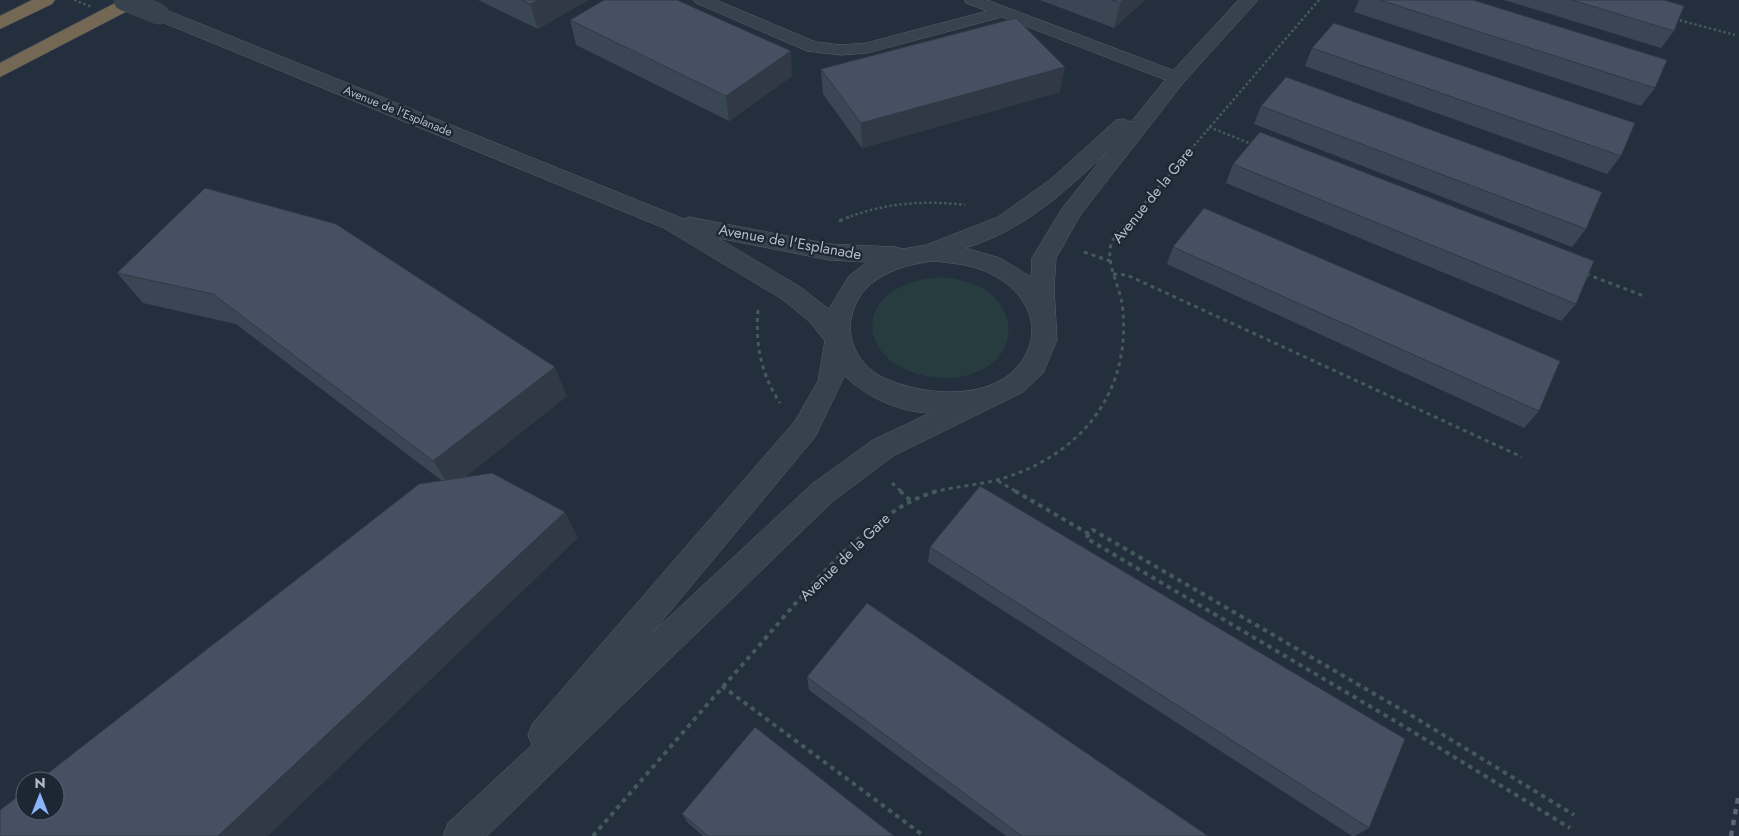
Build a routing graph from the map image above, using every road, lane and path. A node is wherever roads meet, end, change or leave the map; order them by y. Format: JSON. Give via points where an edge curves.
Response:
{"nodes":[{"id":1,"x":46,"y":0,"type":"edge"},
{"id":2,"x":124,"y":0,"type":"edge"},
{"id":3,"x":135,"y":0,"type":"edge"},
{"id":4,"x":702,"y":0,"type":"edge"},
{"id":5,"x":972,"y":0,"type":"edge"},
{"id":6,"x":1249,"y":0,"type":"edge"},
{"id":7,"x":1319,"y":0,"type":"edge"},
{"id":8,"x":1002,"y":12,"type":"junction"},
{"id":9,"x":1672,"y":18,"type":"edge"},
{"id":10,"x":0,"y":23,"type":"edge"},
{"id":11,"x":1735,"y":35,"type":"dead end"},
{"id":12,"x":0,"y":71,"type":"edge"},
{"id":13,"x":1177,"y":78,"type":"junction"},
{"id":14,"x":1208,"y":127,"type":"junction"},
{"id":15,"x":1255,"y":145,"type":"edge"},
{"id":16,"x":968,"y":205,"type":"dead end"},
{"id":17,"x":672,"y":222,"type":"junction"},
{"id":18,"x":835,"y":223,"type":"dead end"},
{"id":19,"x":1076,"y":249,"type":"dead end"},
{"id":20,"x":913,"y":254,"type":"junction"},
{"id":21,"x":1110,"y":261,"type":"junction"},
{"id":22,"x":1579,"y":271,"type":"edge"},
{"id":23,"x":1113,"y":274,"type":"junction"},
{"id":24,"x":1644,"y":296,"type":"dead end"},
{"id":25,"x":759,"y":304,"type":"dead end"},
{"id":26,"x":1044,"y":318,"type":"junction"},
{"id":27,"x":838,"y":340,"type":"junction"},
{"id":28,"x":1000,"y":392,"type":"junction"},
{"id":29,"x":784,"y":408,"type":"dead end"},
{"id":30,"x":1522,"y":457,"type":"dead end"},
{"id":31,"x":998,"y":480,"type":"junction"},
{"id":32,"x":1090,"y":534,"type":"junction"},
{"id":33,"x":722,"y":686,"type":"junction"},
{"id":34,"x":1574,"y":815,"type":"dead end"},
{"id":35,"x":1570,"y":828,"type":"dead end"},
{"id":36,"x":460,"y":836,"type":"edge"},
{"id":37,"x":593,"y":836,"type":"edge"},
{"id":38,"x":924,"y":836,"type":"edge"}],
"edges":[{"from":1,"to":10,"type":"highway"},
{"from":2,"to":17,"type":"street","name":"Avenue de l'Esplanade","bridge":true},
{"from":3,"to":12,"type":"highway"},
{"from":4,"to":8,"type":"lane","via":[[813,47],[840,50],[867,48]]},
{"from":5,"to":8,"type":"lane"},
{"from":6,"to":13,"type":"street"},
{"from":7,"to":14,"type":"path","name":"Avenue de la Gare"},
{"from":8,"to":13,"type":"lane"},
{"from":9,"to":11,"type":"path"},
{"from":13,"to":20,"type":"street","via":[[1027,209],[988,232]]},
{"from":13,"to":26,"type":"street","via":[[1072,210],[1049,247],[1042,270]]},
{"from":14,"to":15,"type":"path"},
{"from":14,"to":21,"type":"path","name":"Avenue de la Gare","via":[[1112,241]]},
{"from":16,"to":18,"type":"path","via":[[902,204],[877,208]]},
{"from":17,"to":20,"type":"street","name":"Avenue de l'Esplanade","via":[[828,252],[876,256]]},
{"from":17,"to":27,"type":"street","name":"Avenue de l'Esplanade","via":[[791,293],[819,315]]},
{"from":19,"to":21,"type":"path"},
{"from":20,"to":26,"type":"street","via":[[955,254],[995,265],[1023,284],[1036,300]]},
{"from":20,"to":27,"type":"street","via":[[870,269],[857,280],[840,310]]},
{"from":21,"to":23,"type":"path","name":"Avenue de la Gare"},
{"from":22,"to":24,"type":"path"},
{"from":23,"to":30,"type":"path","via":[[1128,275]]},
{"from":23,"to":31,"type":"path","name":"Avenue de la Gare","via":[[1118,286],[1123,333],[1119,365],[1109,397],[1082,431],[1053,453],[1021,472]]},
{"from":25,"to":29,"type":"path","via":[[758,353],[763,372]]},
{"from":26,"to":28,"type":"street","via":[[1045,334],[1037,361],[1021,378]]},
{"from":27,"to":28,"type":"street","name":"Avenue de l'Esplanade","via":[[843,355],[860,377],[886,394],[904,400],[942,404]]},
{"from":27,"to":36,"type":"street","via":[[831,381],[805,428]]},
{"from":28,"to":36,"type":"street","via":[[883,448],[822,493]]},
{"from":31,"to":32,"type":"path"},
{"from":31,"to":33,"type":"path","name":"Avenue de la Gare","via":[[910,500],[883,517],[823,576]]},
{"from":32,"to":34,"type":"path","via":[[1093,530],[1414,717]]},
{"from":32,"to":35,"type":"path","via":[[1086,538]]},
{"from":33,"to":37,"type":"path","name":"Avenue de la Gare"},
{"from":33,"to":38,"type":"path"}]}
